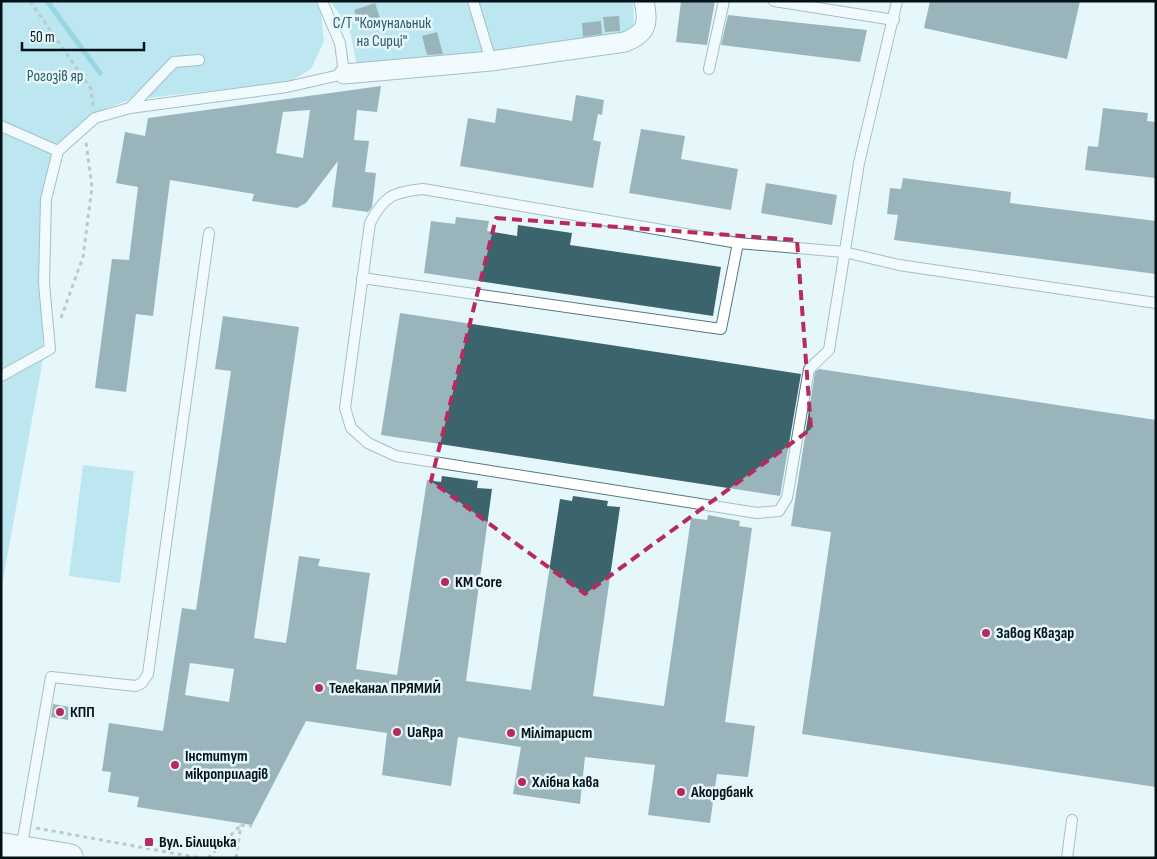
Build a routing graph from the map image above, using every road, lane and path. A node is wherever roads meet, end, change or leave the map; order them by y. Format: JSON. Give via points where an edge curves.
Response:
{"nodes":[{"id":1,"x":30,"y":1,"type":"edge"},
{"id":2,"x":322,"y":1,"type":"edge"},
{"id":3,"x":473,"y":1,"type":"edge"},
{"id":4,"x":644,"y":1,"type":"edge"},
{"id":5,"x":724,"y":1,"type":"edge"},
{"id":6,"x":774,"y":1,"type":"edge"},
{"id":7,"x":897,"y":1,"type":"edge"},
{"id":8,"x":894,"y":20,"type":"junction"},
{"id":9,"x":199,"y":60,"type":"dead end"},
{"id":10,"x":491,"y":60,"type":"junction"},
{"id":11,"x":708,"y":69,"type":"dead end"},
{"id":12,"x":344,"y":74,"type":"junction"},
{"id":13,"x":130,"y":108,"type":"junction"},
{"id":14,"x":95,"y":118,"type":"junction"},
{"id":15,"x":1,"y":126,"type":"edge"},
{"id":16,"x":84,"y":129,"type":"junction"},
{"id":17,"x":58,"y":151,"type":"junction"},
{"id":18,"x":209,"y":233,"type":"dead end"},
{"id":19,"x":738,"y":243,"type":"junction"},
{"id":20,"x":844,"y":252,"type":"junction"},
{"id":21,"x":362,"y":278,"type":"junction"},
{"id":22,"x":1156,"y":303,"type":"edge"},
{"id":23,"x":50,"y":350,"type":"junction"},
{"id":24,"x":1,"y":376,"type":"edge"},
{"id":25,"x":1072,"y":820,"type":"dead end"},
{"id":26,"x":241,"y":825,"type":"junction"},
{"id":27,"x":252,"y":826,"type":"dead end"},
{"id":28,"x":16,"y":841,"type":"edge"},
{"id":29,"x":67,"y":858,"type":"edge"},
{"id":30,"x":200,"y":858,"type":"edge"},
{"id":31,"x":208,"y":858,"type":"edge"},
{"id":32,"x":236,"y":858,"type":"edge"},
{"id":33,"x":1066,"y":858,"type":"edge"}],
"edges":[{"from":1,"to":14,"type":"path","via":[[91,89]]},
{"from":2,"to":12,"type":"lane","via":[[340,43]]},
{"from":3,"to":10,"type":"lane"},
{"from":4,"to":10,"type":"street","via":[[644,31],[636,38]]},
{"from":5,"to":11,"type":"lane"},
{"from":6,"to":8,"type":"lane"},
{"from":7,"to":8,"type":"lane"},
{"from":8,"to":20,"type":"lane","via":[[859,163]]},
{"from":9,"to":13,"type":"lane","via":[[174,62]]},
{"from":10,"to":12,"type":"street"},
{"from":12,"to":13,"type":"lane","via":[[287,87]]},
{"from":13,"to":14,"type":"lane"},
{"from":14,"to":16,"type":"lane"},
{"from":15,"to":17,"type":"lane"},
{"from":16,"to":17,"type":"lane"},
{"from":16,"to":23,"type":"path","via":[[92,187],[83,257]]},
{"from":17,"to":23,"type":"lane","via":[[46,199],[44,283]]},
{"from":18,"to":28,"type":"lane","via":[[148,674],[136,686],[51,677]]},
{"from":19,"to":20,"type":"lane"},
{"from":19,"to":21,"type":"lane","via":[[424,189],[402,192],[380,204],[370,223]]},
{"from":19,"to":21,"type":"lane","via":[[721,329]]},
{"from":20,"to":21,"type":"lane","via":[[829,350],[809,369],[787,498],[779,511],[757,513],[396,456],[368,443],[351,428],[345,408]]},
{"from":20,"to":22,"type":"lane","via":[[899,265]]},
{"from":23,"to":24,"type":"lane"},
{"from":25,"to":33,"type":"lane"},
{"from":26,"to":27,"type":"path"},
{"from":26,"to":31,"type":"path"},
{"from":26,"to":32,"type":"path"},
{"from":28,"to":29,"type":"main road"},
{"from":28,"to":30,"type":"path"}]}
